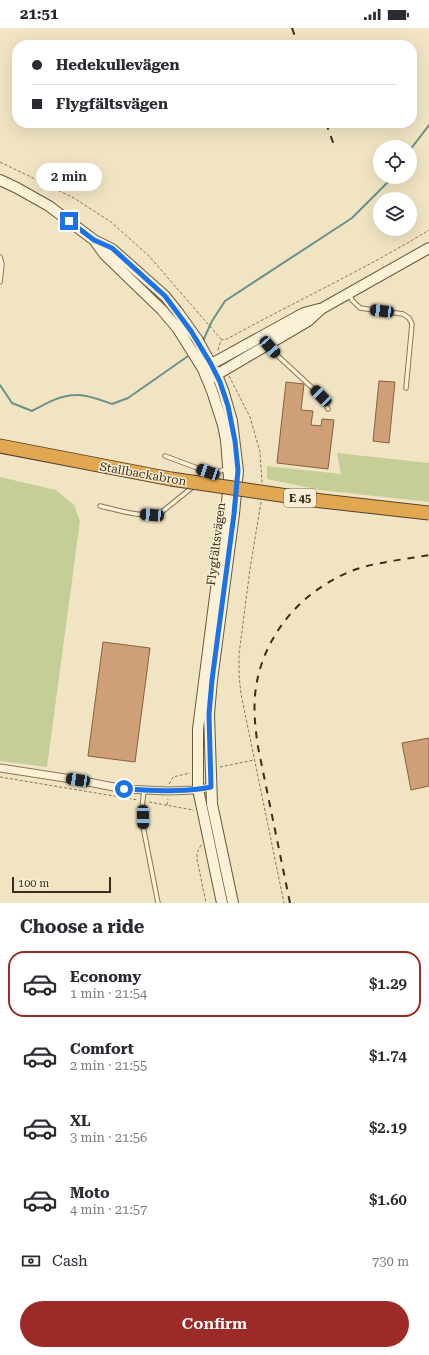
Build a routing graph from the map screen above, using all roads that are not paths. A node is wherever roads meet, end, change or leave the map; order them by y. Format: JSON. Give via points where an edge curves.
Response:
{"nodes":[{"id":1,"x":1,"y":184,"type":"edge"},
{"id":2,"x":429,"y":248,"type":"edge"},
{"id":3,"x":0,"y":257,"type":"edge"},
{"id":4,"x":0,"y":282,"type":"edge"},
{"id":5,"x":349,"y":293,"type":"junction"},
{"id":6,"x":266,"y":339,"type":"junction"},
{"id":7,"x":193,"y":342,"type":"junction"},
{"id":8,"x":204,"y":365,"type":"junction"},
{"id":9,"x":217,"y":375,"type":"junction"},
{"id":10,"x":207,"y":380,"type":"junction"},
{"id":11,"x":406,"y":388,"type":"dead end"},
{"id":12,"x":328,"y":409,"type":"dead end"},
{"id":13,"x":0,"y":446,"type":"edge"},
{"id":14,"x":165,"y":456,"type":"dead end"},
{"id":15,"x":228,"y":468,"type":"junction"},
{"id":16,"x":209,"y":475,"type":"junction"},
{"id":17,"x":100,"y":506,"type":"dead end"},
{"id":18,"x":429,"y":513,"type":"edge"},
{"id":19,"x":0,"y":768,"type":"edge"},
{"id":20,"x":211,"y":787,"type":"junction"},
{"id":21,"x":144,"y":790,"type":"junction"},
{"id":22,"x":198,"y":790,"type":"junction"},
{"id":23,"x":158,"y":903,"type":"edge"},
{"id":24,"x":222,"y":903,"type":"edge"},
{"id":25,"x":233,"y":903,"type":"edge"}],
"edges":[{"from":1,"to":7,"type":"street","name":"Flygfältsvägen","via":[[17,188],[49,206],[94,240],[105,255]]},
{"from":2,"to":5,"type":"street"},
{"from":3,"to":4,"type":"lane"},
{"from":5,"to":6,"type":"street","via":[[321,309],[304,312]]},
{"from":5,"to":11,"type":"lane","via":[[360,308],[403,314],[409,318],[412,324]]},
{"from":6,"to":8,"type":"street"},
{"from":6,"to":9,"type":"street"},
{"from":6,"to":12,"type":"lane","via":[[279,357],[321,396]]},
{"from":7,"to":8,"type":"street","name":"Flygfältsvägen"},
{"from":7,"to":8,"type":"street","name":"Flygfältsvägen","via":[[204,352]]},
{"from":8,"to":9,"type":"street","name":"Flygfältsvägen"},
{"from":8,"to":10,"type":"street","name":"Flygfältsvägen"},
{"from":9,"to":10,"type":"street"},
{"from":9,"to":20,"type":"street","name":"Flygfältsvägen","via":[[232,421],[238,470],[209,714]]},
{"from":10,"to":15,"type":"street","name":"Flygfältsvägen","via":[[223,425]]},
{"from":13,"to":18,"type":"highway","name":"Stallbackabron","number":"E 45","bridge":true,"via":[[171,479],[322,501]]},
{"from":14,"to":16,"type":"lane","via":[[208,472]]},
{"from":15,"to":16,"type":"lane"},
{"from":15,"to":22,"type":"street","name":"Flygfältsvägen","via":[[227,503],[198,729]]},
{"from":16,"to":17,"type":"lane","via":[[158,514],[137,514]]},
{"from":19,"to":21,"type":"street","via":[[124,789]]},
{"from":20,"to":22,"type":"street"},
{"from":20,"to":25,"type":"street","name":"Flygfältsvägen","via":[[212,804]]},
{"from":21,"to":22,"type":"street"},
{"from":21,"to":23,"type":"lane","via":[[143,826]]},
{"from":22,"to":24,"type":"street","name":"Flygfältsvägen"}]}
